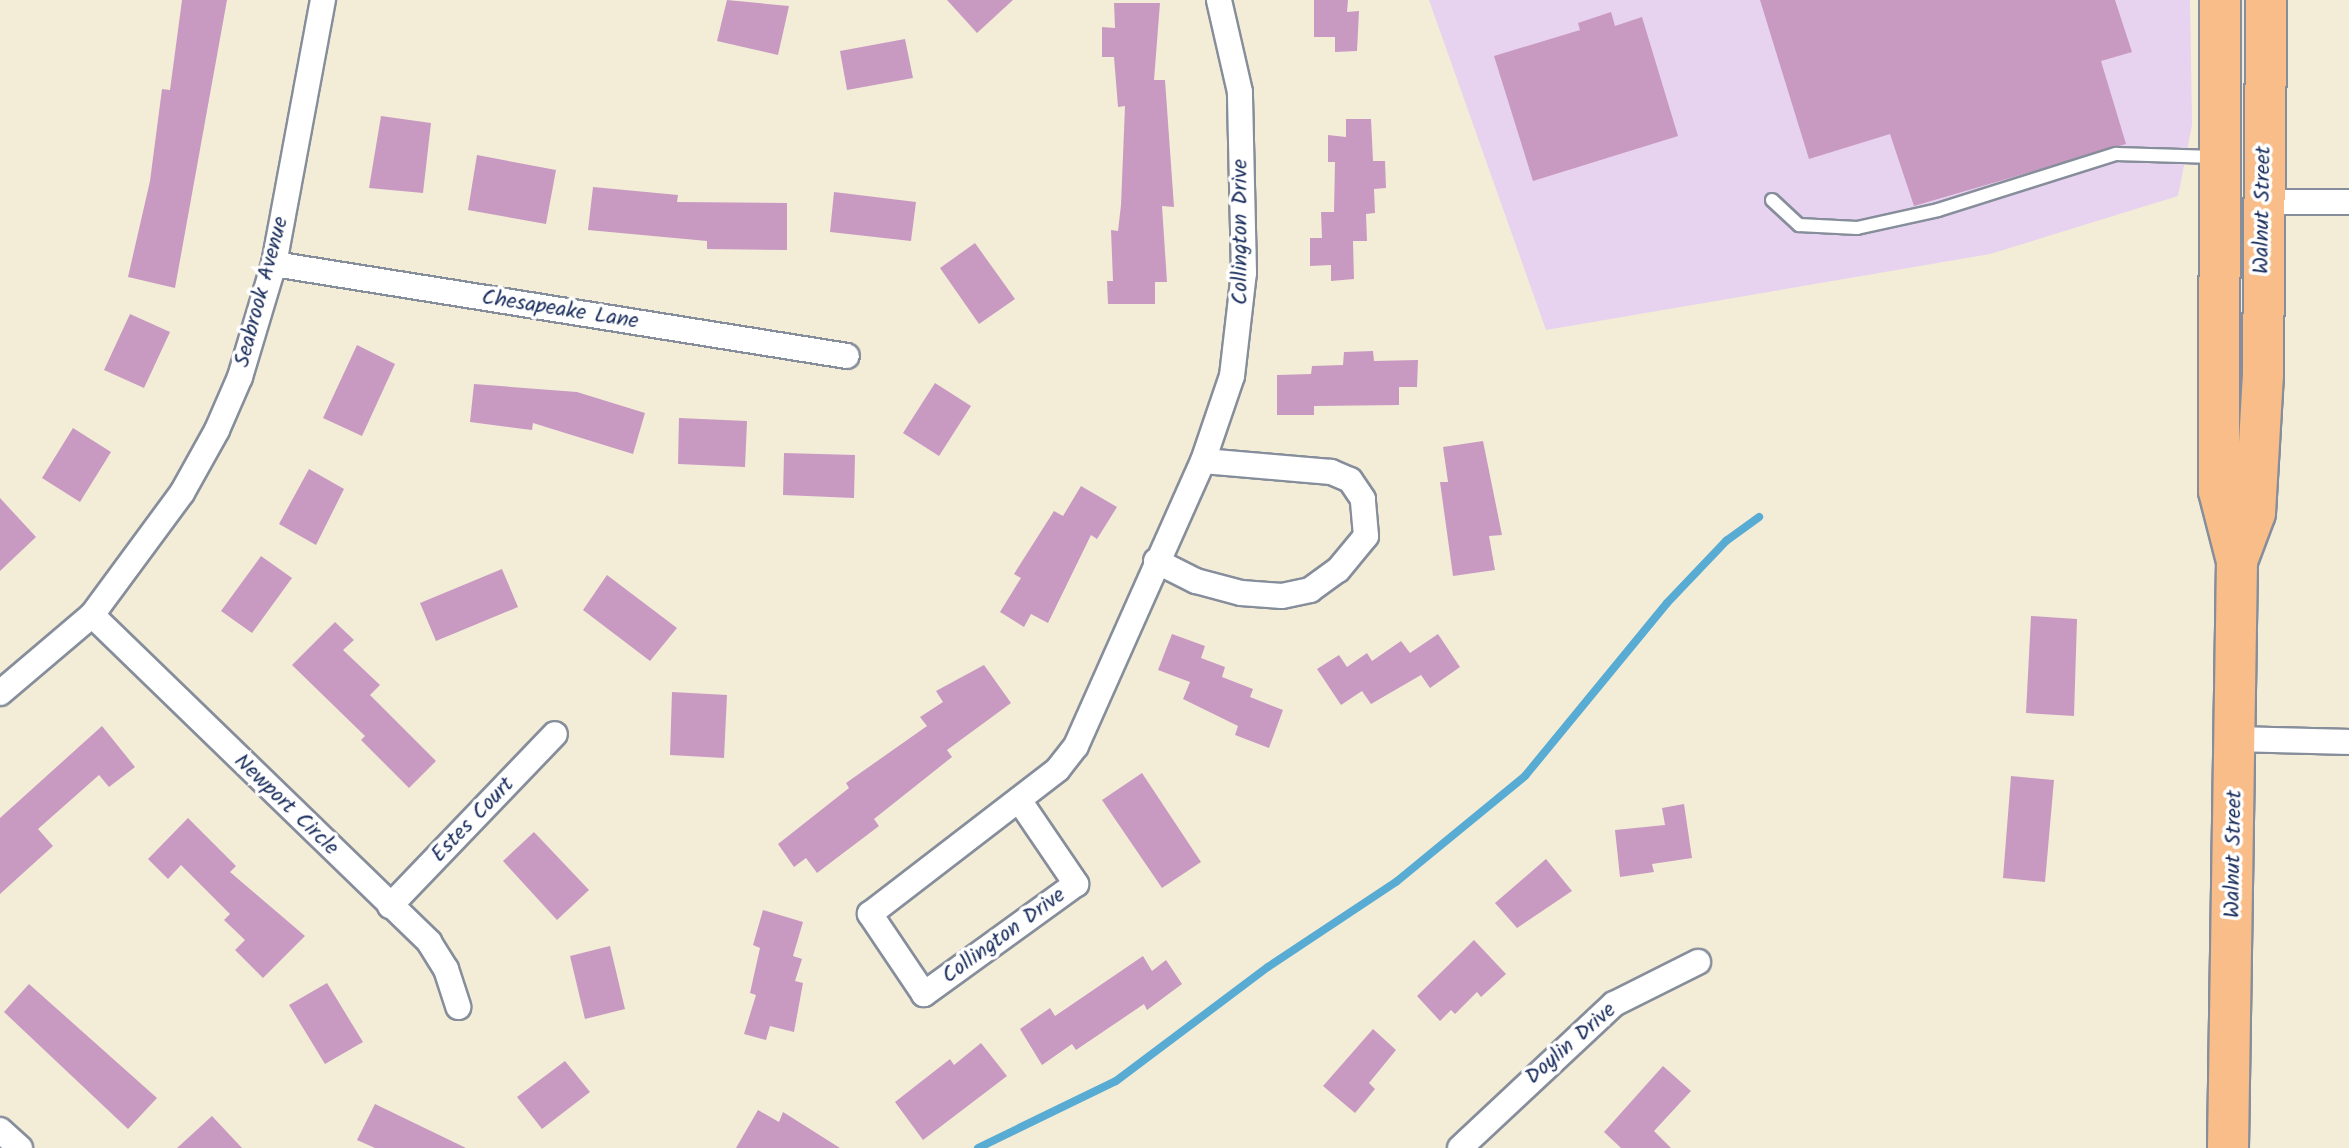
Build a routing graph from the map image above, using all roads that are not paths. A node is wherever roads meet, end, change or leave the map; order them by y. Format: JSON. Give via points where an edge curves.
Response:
{"nodes":[{"id":1,"x":323,"y":0,"type":"edge"},
{"id":2,"x":1219,"y":0,"type":"edge"},
{"id":3,"x":2220,"y":0,"type":"edge"},
{"id":4,"x":2266,"y":0,"type":"edge"},
{"id":5,"x":2218,"y":158,"type":"junction"},
{"id":6,"x":1772,"y":200,"type":"dead end"},
{"id":7,"x":2263,"y":202,"type":"junction"},
{"id":8,"x":2349,"y":202,"type":"edge"},
{"id":9,"x":274,"y":264,"type":"junction"},
{"id":10,"x":847,"y":356,"type":"dead end"},
{"id":11,"x":1203,"y":461,"type":"junction"},
{"id":12,"x":1156,"y":561,"type":"junction"},
{"id":13,"x":2237,"y":561,"type":"junction"},
{"id":14,"x":92,"y":615,"type":"junction"},
{"id":15,"x":0,"y":693,"type":"edge"},
{"id":16,"x":555,"y":734,"type":"dead end"},
{"id":17,"x":2236,"y":739,"type":"junction"},
{"id":18,"x":2349,"y":742,"type":"edge"},
{"id":19,"x":1019,"y":800,"type":"junction"},
{"id":20,"x":390,"y":906,"type":"junction"},
{"id":21,"x":1698,"y":962,"type":"dead end"},
{"id":22,"x":458,"y":1007,"type":"dead end"},
{"id":23,"x":0,"y":1130,"type":"edge"},
{"id":24,"x":20,"y":1148,"type":"edge"},
{"id":25,"x":1460,"y":1148,"type":"edge"},
{"id":26,"x":2228,"y":1148,"type":"edge"}],
"edges":[{"from":1,"to":9,"type":"street","name":"Seabrook Avenue"},
{"from":2,"to":11,"type":"street","name":"Collington Drive","via":[[1240,92],[1244,273],[1232,376]]},
{"from":3,"to":5,"type":"main road","name":"Walnut Street"},
{"from":4,"to":7,"type":"main road","name":"Walnut Street"},
{"from":5,"to":6,"type":"lane","via":[[2116,154],[1938,210],[1857,228],[1799,225]]},
{"from":5,"to":13,"type":"main road","name":"Walnut Street","via":[[2219,491]]},
{"from":7,"to":8,"type":"street"},
{"from":7,"to":13,"type":"main road","name":"Walnut Street","via":[[2263,374],[2255,513]]},
{"from":9,"to":10,"type":"street","name":"Chesapeake Lane"},
{"from":9,"to":14,"type":"street","name":"Seabrook Avenue","via":[[240,377],[200,463]]},
{"from":11,"to":12,"type":"street","name":"Collington Drive"},
{"from":11,"to":12,"type":"street","via":[[1331,472],[1350,480],[1363,499],[1366,536],[1338,570],[1310,590],[1282,596],[1241,593],[1196,581]]},
{"from":12,"to":19,"type":"street","name":"Collington Drive","via":[[1076,746],[1058,769]]},
{"from":13,"to":17,"type":"main road","name":"Walnut Street"},
{"from":14,"to":15,"type":"street","name":"Seabrook Avenue"},
{"from":14,"to":20,"type":"street","name":"Newport Circle"},
{"from":16,"to":20,"type":"street","name":"Estes Court"},
{"from":17,"to":18,"type":"street"},
{"from":17,"to":26,"type":"main road","name":"Walnut Street"},
{"from":19,"to":19,"type":"street","name":"Collington Drive","via":[[1076,884],[924,994],[870,914]]},
{"from":20,"to":22,"type":"street","name":"Newport Circle","via":[[429,942],[446,969]]},
{"from":21,"to":25,"type":"street","name":"Doylin Drive","via":[[1614,1004]]},
{"from":23,"to":24,"type":"street"}]}
